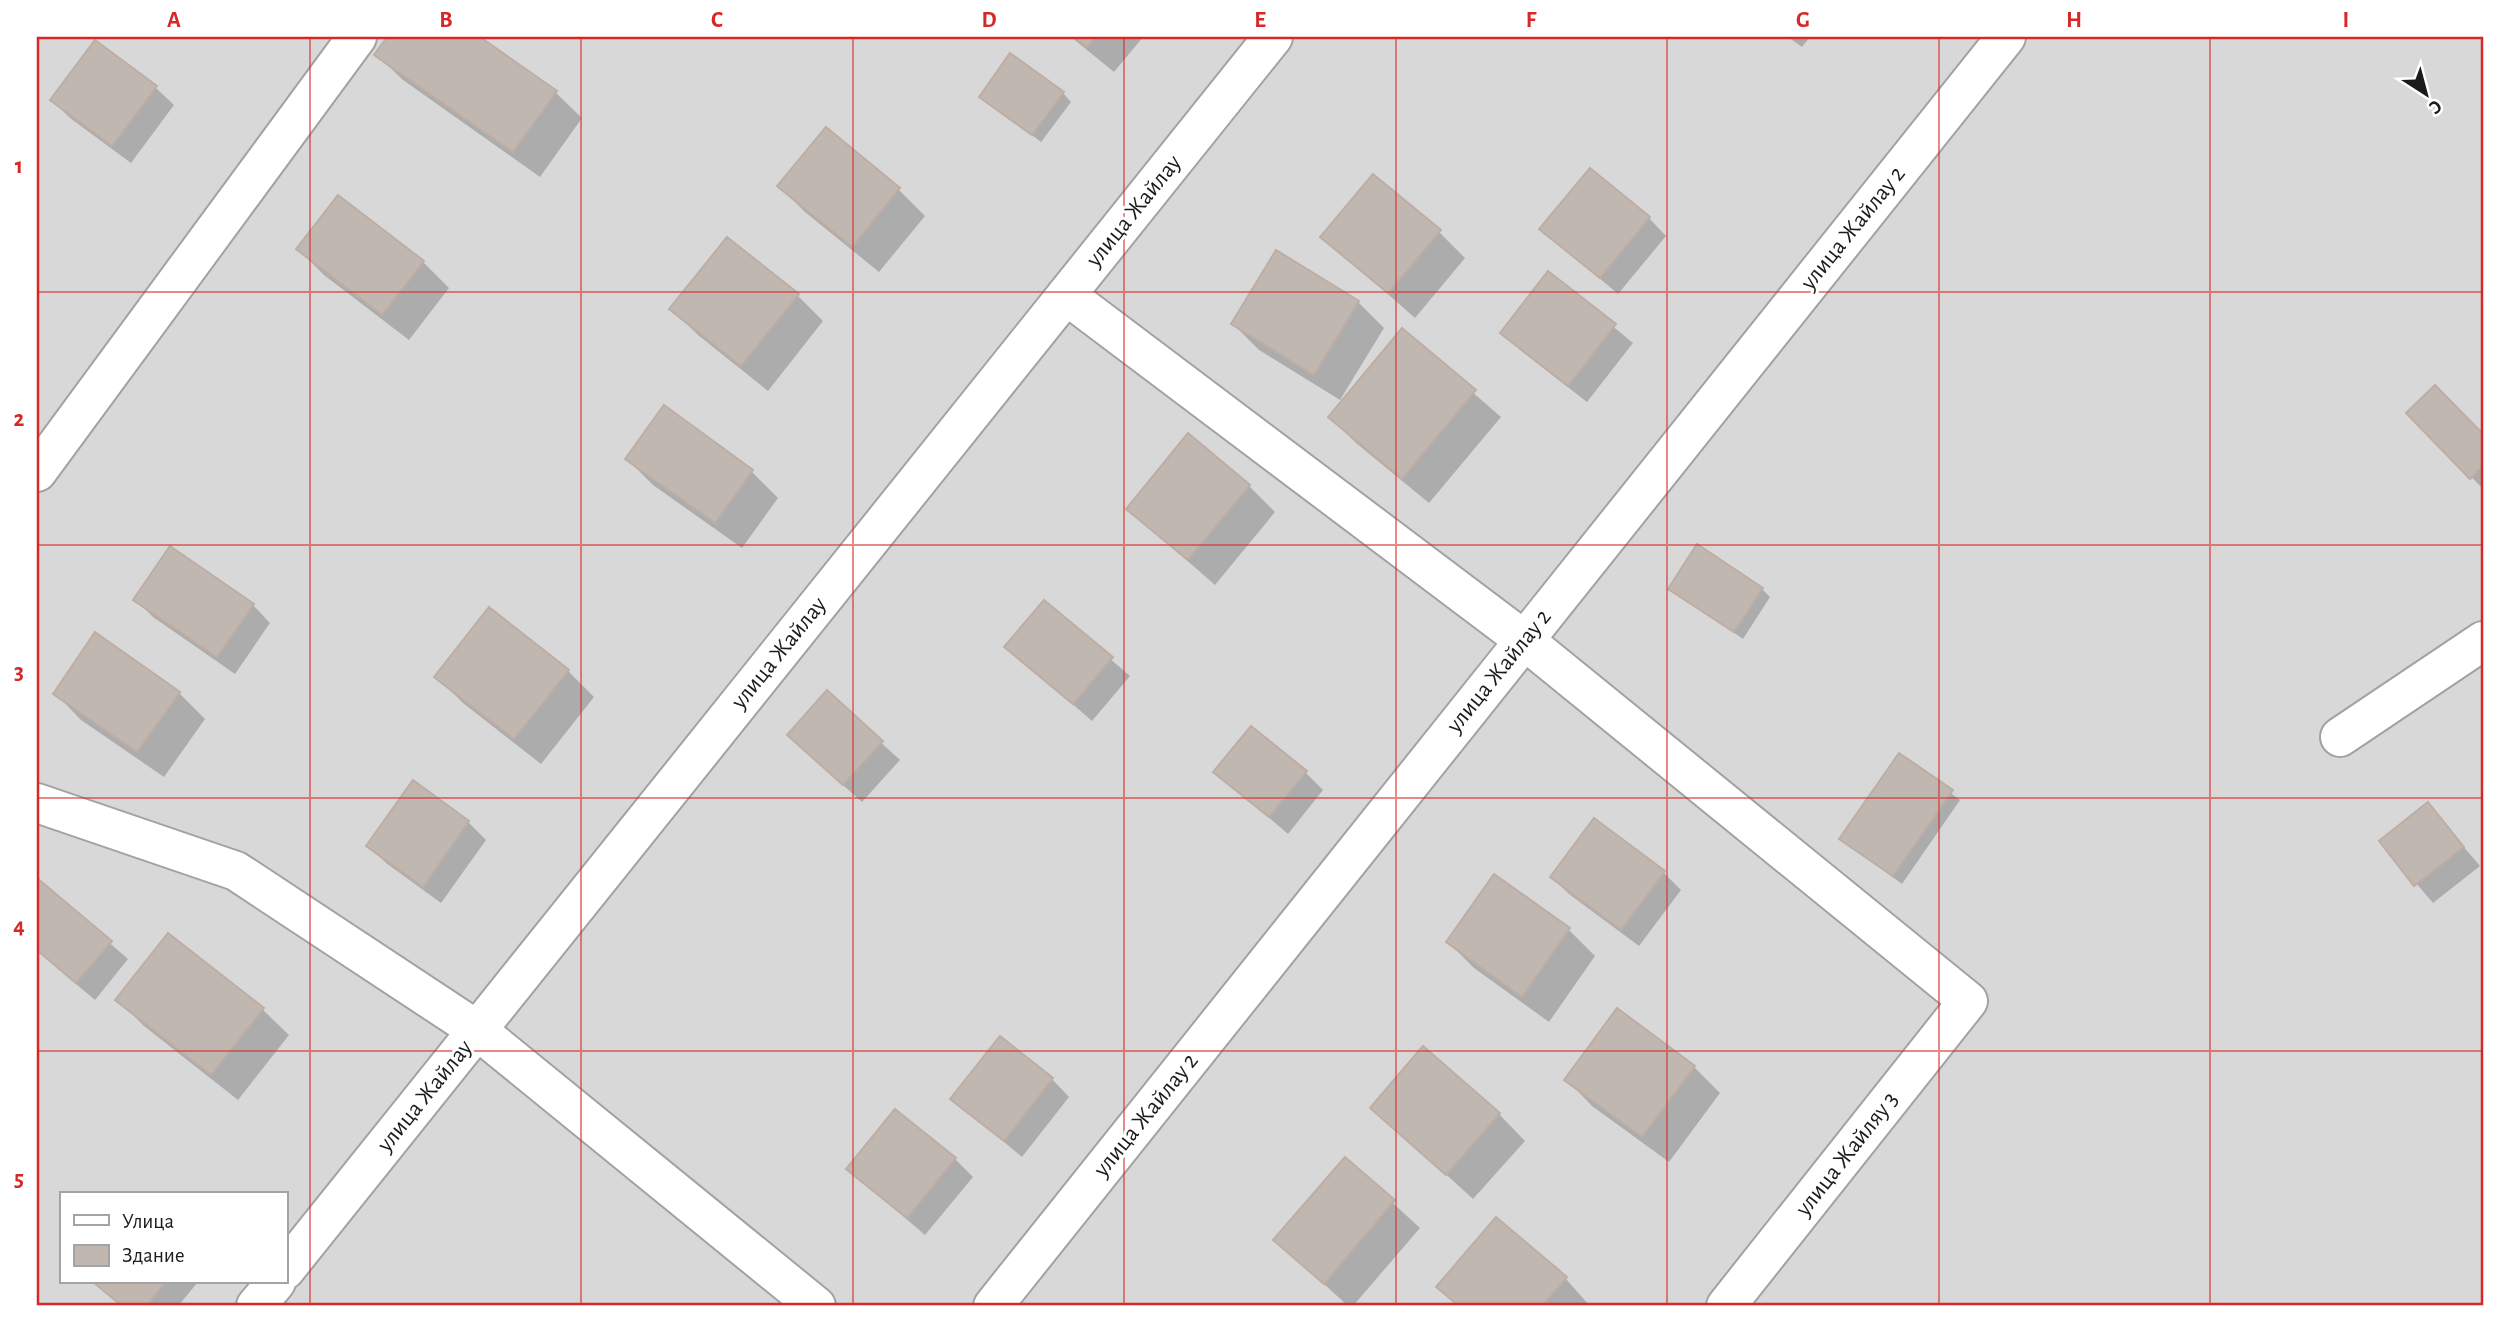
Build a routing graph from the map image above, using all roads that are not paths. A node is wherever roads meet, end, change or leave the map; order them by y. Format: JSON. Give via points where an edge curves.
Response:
{"nodes":[{"id":1,"x":357,"y":37,"type":"edge"},
{"id":2,"x":1273,"y":37,"type":"edge"},
{"id":3,"x":2006,"y":37,"type":"edge"},
{"id":4,"x":1066,"y":295,"type":"junction"},
{"id":5,"x":37,"y":472,"type":"edge"},
{"id":6,"x":1524,"y":640,"type":"junction"},
{"id":7,"x":2483,"y":641,"type":"edge"},
{"id":8,"x":2340,"y":737,"type":"dead end"},
{"id":9,"x":37,"y":803,"type":"edge"},
{"id":10,"x":477,"y":1030,"type":"junction"},
{"id":11,"x":287,"y":1268,"type":"edge"},
{"id":12,"x":274,"y":1284,"type":"edge"},
{"id":13,"x":256,"y":1306,"type":"edge"},
{"id":14,"x":816,"y":1306,"type":"edge"},
{"id":15,"x":993,"y":1306,"type":"edge"},
{"id":16,"x":1726,"y":1306,"type":"edge"}],
"edges":[{"from":1,"to":5,"type":"street"},
{"from":2,"to":4,"type":"street","name":"улица Жайлау"},
{"from":3,"to":6,"type":"street","name":"улица Жайлау 2"},
{"from":4,"to":6,"type":"street"},
{"from":4,"to":10,"type":"street","name":"улица Жайлау"},
{"from":6,"to":15,"type":"street","name":"улица Жайлау 2"},
{"from":6,"to":16,"type":"street","name":"улица Жайляу 3","via":[[1968,1001]]},
{"from":7,"to":8,"type":"street"},
{"from":9,"to":10,"type":"street","via":[[236,871]]},
{"from":10,"to":11,"type":"street","name":"улица Жайлау"},
{"from":10,"to":14,"type":"street"},
{"from":12,"to":13,"type":"street"}]}
